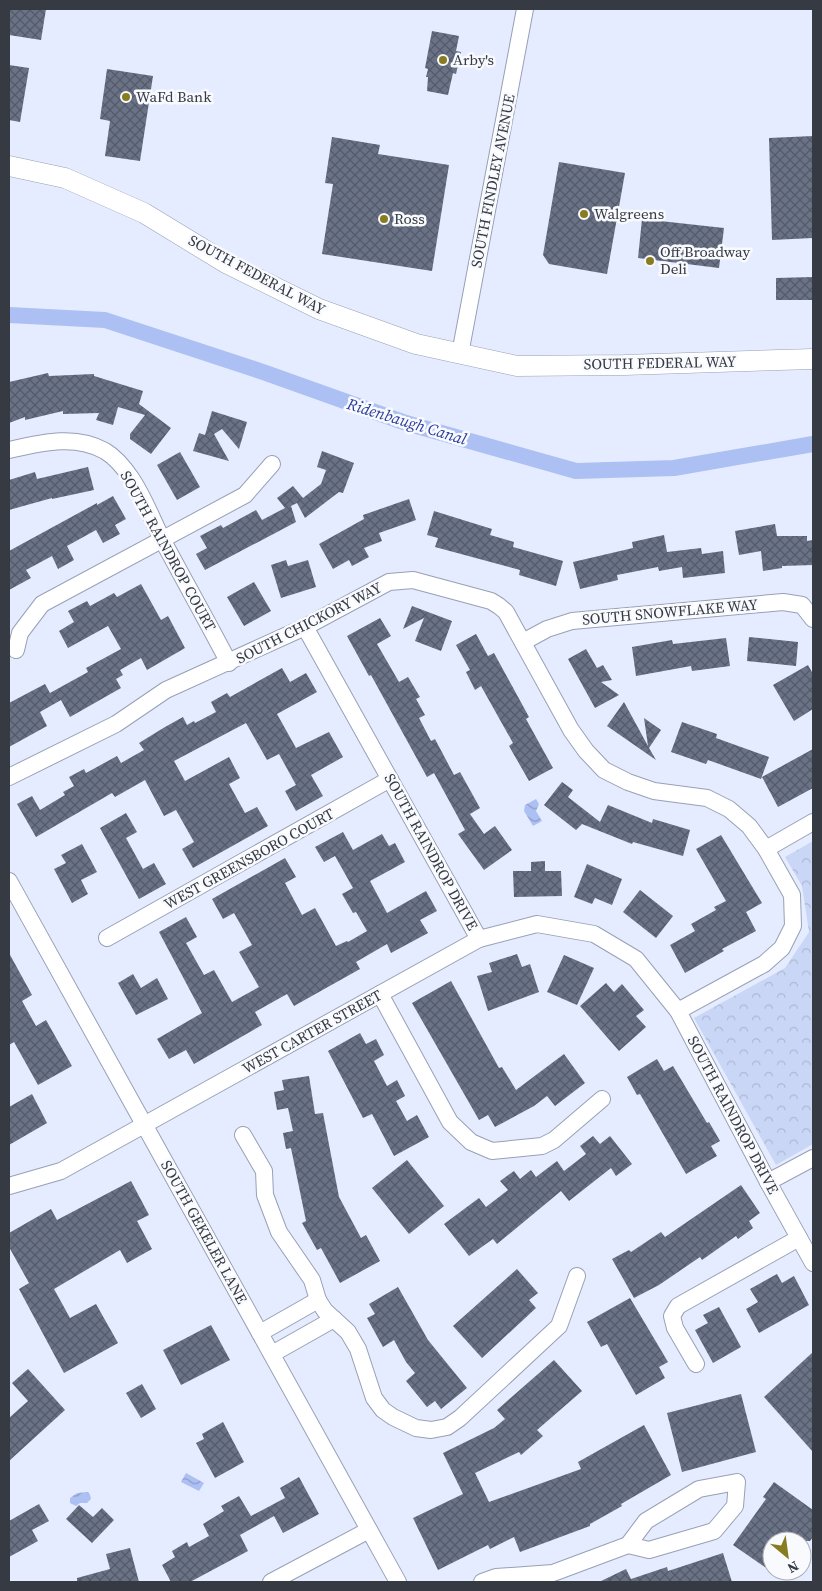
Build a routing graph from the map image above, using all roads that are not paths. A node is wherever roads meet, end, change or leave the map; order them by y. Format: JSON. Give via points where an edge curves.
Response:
{"nodes":[{"id":1,"x":525,"y":9,"type":"edge"},
{"id":2,"x":9,"y":166,"type":"edge"},
{"id":3,"x":460,"y":354,"type":"junction"},
{"id":4,"x":813,"y":359,"type":"edge"},
{"id":5,"x":9,"y":450,"type":"edge"},
{"id":6,"x":272,"y":464,"type":"dead end"},
{"id":7,"x":162,"y":539,"type":"junction"},
{"id":8,"x":813,"y":619,"type":"edge"},
{"id":9,"x":305,"y":627,"type":"junction"},
{"id":10,"x":523,"y":642,"type":"junction"},
{"id":11,"x":16,"y":650,"type":"dead end"},
{"id":12,"x":229,"y":662,"type":"junction"},
{"id":13,"x":9,"y":777,"type":"edge"},
{"id":14,"x":390,"y":779,"type":"junction"},
{"id":15,"x":813,"y":822,"type":"edge"},
{"id":16,"x":766,"y":849,"type":"junction"},
{"id":17,"x":9,"y":881,"type":"edge"},
{"id":18,"x":107,"y":938,"type":"dead end"},
{"id":19,"x":479,"y":939,"type":"junction"},
{"id":20,"x":380,"y":994,"type":"junction"},
{"id":21,"x":678,"y":1011,"type":"junction"},
{"id":22,"x":602,"y":1099,"type":"dead end"},
{"id":23,"x":144,"y":1125,"type":"junction"},
{"id":24,"x":244,"y":1134,"type":"dead end"},
{"id":25,"x":813,"y":1158,"type":"edge"},
{"id":26,"x":768,"y":1182,"type":"junction"},
{"id":27,"x":9,"y":1186,"type":"edge"},
{"id":28,"x":799,"y":1238,"type":"junction"},
{"id":29,"x":813,"y":1263,"type":"edge"},
{"id":30,"x":577,"y":1276,"type":"dead end"},
{"id":31,"x":318,"y":1300,"type":"junction"},
{"id":32,"x":334,"y":1319,"type":"junction"},
{"id":33,"x":260,"y":1333,"type":"junction"},
{"id":34,"x":272,"y":1354,"type":"junction"},
{"id":35,"x":696,"y":1364,"type":"dead end"},
{"id":36,"x":369,"y":1530,"type":"junction"},
{"id":37,"x":628,"y":1544,"type":"junction"},
{"id":38,"x":271,"y":1582,"type":"edge"},
{"id":39,"x":398,"y":1582,"type":"edge"},
{"id":40,"x":482,"y":1582,"type":"edge"}],
"edges":[{"from":1,"to":3,"type":"street","name":"SOUTH FINDLEY AVENUE"},
{"from":2,"to":3,"type":"main road","name":"SOUTH FEDERAL WAY","via":[[65,178],[144,213],[226,263],[318,310],[416,344]]},
{"from":3,"to":4,"type":"main road","name":"SOUTH FEDERAL WAY","via":[[517,366]]},
{"from":5,"to":7,"type":"street","name":"SOUTH RAINDROP COURT","via":[[45,442],[69,441],[106,452],[132,478]]},
{"from":6,"to":7,"type":"street","via":[[246,495]]},
{"from":7,"to":11,"type":"street","via":[[42,604],[20,633]]},
{"from":7,"to":12,"type":"street","name":"SOUTH RAINDROP COURT"},
{"from":8,"to":10,"type":"street","name":"SOUTH SNOWFLAKE WAY","via":[[802,605],[783,602],[572,622],[547,629]]},
{"from":9,"to":10,"type":"street","name":"SOUTH CHICKORY WAY","via":[[389,582],[413,580],[491,601],[506,612]]},
{"from":9,"to":12,"type":"street","name":"SOUTH CHICKORY WAY"},
{"from":9,"to":14,"type":"street","name":"SOUTH RAINDROP DRIVE"},
{"from":10,"to":16,"type":"street","name":"SOUTH CHICKORY WAY","via":[[571,730],[604,770],[654,791],[707,798],[729,809],[749,826]]},
{"from":12,"to":13,"type":"street","name":"SOUTH CHICKORY WAY","via":[[166,690],[116,724]]},
{"from":14,"to":18,"type":"street","name":"WEST GREENSBORO COURT"},
{"from":14,"to":19,"type":"street","name":"SOUTH RAINDROP DRIVE"},
{"from":15,"to":16,"type":"street"},
{"from":16,"to":21,"type":"street","name":"SOUTH CHICKORY WAY","via":[[792,894],[793,926],[782,948],[764,964]]},
{"from":17,"to":23,"type":"street","name":"SOUTH GEKELER LANE"},
{"from":19,"to":20,"type":"street","name":"WEST CARTER STREET"},
{"from":19,"to":21,"type":"street","name":"SOUTH RAINDROP DRIVE","via":[[537,924],[594,934],[636,959]]},
{"from":20,"to":22,"type":"street","via":[[450,1122],[471,1142],[492,1151],[542,1146],[554,1140]]},
{"from":20,"to":23,"type":"street","name":"WEST CARTER STREET"},
{"from":21,"to":26,"type":"street","name":"SOUTH RAINDROP DRIVE"},
{"from":23,"to":27,"type":"street","name":"WEST CARTER STREET","via":[[61,1171]]},
{"from":23,"to":33,"type":"street","name":"SOUTH GEKELER LANE"},
{"from":24,"to":31,"type":"street","via":[[264,1172],[265,1195],[279,1232],[312,1280]]},
{"from":25,"to":26,"type":"street"},
{"from":26,"to":28,"type":"street","name":"SOUTH RAINDROP DRIVE"},
{"from":28,"to":29,"type":"street","name":"SOUTH RAINDROP DRIVE"},
{"from":28,"to":35,"type":"street","via":[[678,1306],[672,1316],[674,1328]]},
{"from":30,"to":32,"type":"street","via":[[559,1326],[460,1418],[447,1427],[431,1430],[405,1424],[384,1410],[370,1389],[358,1349],[348,1332]]},
{"from":31,"to":32,"type":"street"},
{"from":31,"to":33,"type":"street"},
{"from":32,"to":34,"type":"street"},
{"from":33,"to":34,"type":"street","name":"SOUTH GEKELER LANE"},
{"from":34,"to":36,"type":"street","name":"SOUTH GEKELER LANE"},
{"from":36,"to":38,"type":"street"},
{"from":36,"to":39,"type":"street","name":"SOUTH GEKELER LANE"},
{"from":37,"to":37,"type":"street","via":[[649,1550],[714,1531],[735,1506],[737,1482],[699,1489],[646,1520]]},
{"from":37,"to":40,"type":"street","via":[[553,1573],[496,1577]]}]}
